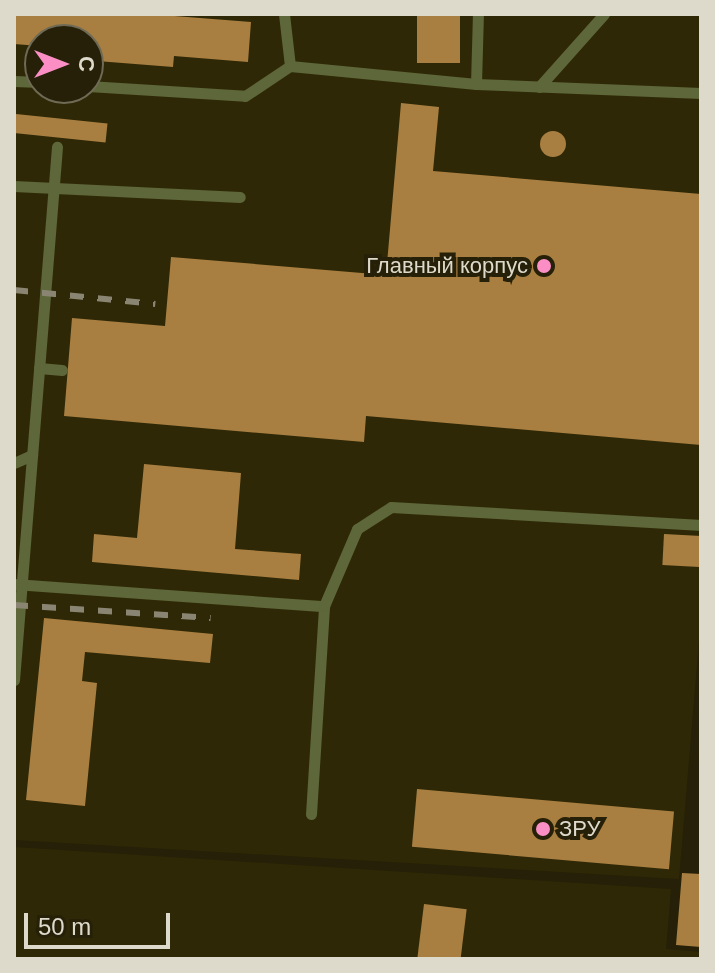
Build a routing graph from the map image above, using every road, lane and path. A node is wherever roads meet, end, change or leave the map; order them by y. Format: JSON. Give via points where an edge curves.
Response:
{"nodes":[{"id":1,"x":284,"y":14,"type":"edge"},
{"id":2,"x":478,"y":14,"type":"edge"},
{"id":3,"x":604,"y":14,"type":"edge"},
{"id":4,"x":290,"y":66,"type":"junction"},
{"id":5,"x":476,"y":84,"type":"junction"},
{"id":6,"x":104,"y":87,"type":"edge"},
{"id":7,"x":539,"y":87,"type":"junction"},
{"id":8,"x":701,"y":93,"type":"edge"},
{"id":9,"x":57,"y":147,"type":"dead end"},
{"id":10,"x":14,"y":186,"type":"edge"},
{"id":11,"x":52,"y":189,"type":"junction"},
{"id":12,"x":240,"y":197,"type":"dead end"},
{"id":13,"x":39,"y":368,"type":"junction"},
{"id":14,"x":62,"y":370,"type":"dead end"},
{"id":15,"x":32,"y":455,"type":"junction"},
{"id":16,"x":14,"y":463,"type":"edge"},
{"id":17,"x":701,"y":525,"type":"edge"},
{"id":18,"x":18,"y":585,"type":"edge"},
{"id":19,"x":324,"y":606,"type":"junction"},
{"id":20,"x":14,"y":680,"type":"edge"},
{"id":21,"x":311,"y":814,"type":"dead end"}],
"edges":[{"from":1,"to":4,"type":"lane"},
{"from":2,"to":5,"type":"lane"},
{"from":3,"to":7,"type":"lane"},
{"from":4,"to":5,"type":"lane"},
{"from":4,"to":6,"type":"lane","via":[[245,96]]},
{"from":5,"to":7,"type":"lane"},
{"from":7,"to":8,"type":"lane"},
{"from":9,"to":11,"type":"lane"},
{"from":10,"to":11,"type":"lane"},
{"from":11,"to":12,"type":"lane"},
{"from":11,"to":13,"type":"lane"},
{"from":13,"to":14,"type":"lane"},
{"from":13,"to":15,"type":"lane"},
{"from":15,"to":16,"type":"lane"},
{"from":15,"to":18,"type":"lane"},
{"from":17,"to":19,"type":"lane","via":[[391,507],[357,529]]},
{"from":18,"to":19,"type":"lane"},
{"from":18,"to":20,"type":"lane"},
{"from":19,"to":21,"type":"lane"}]}
